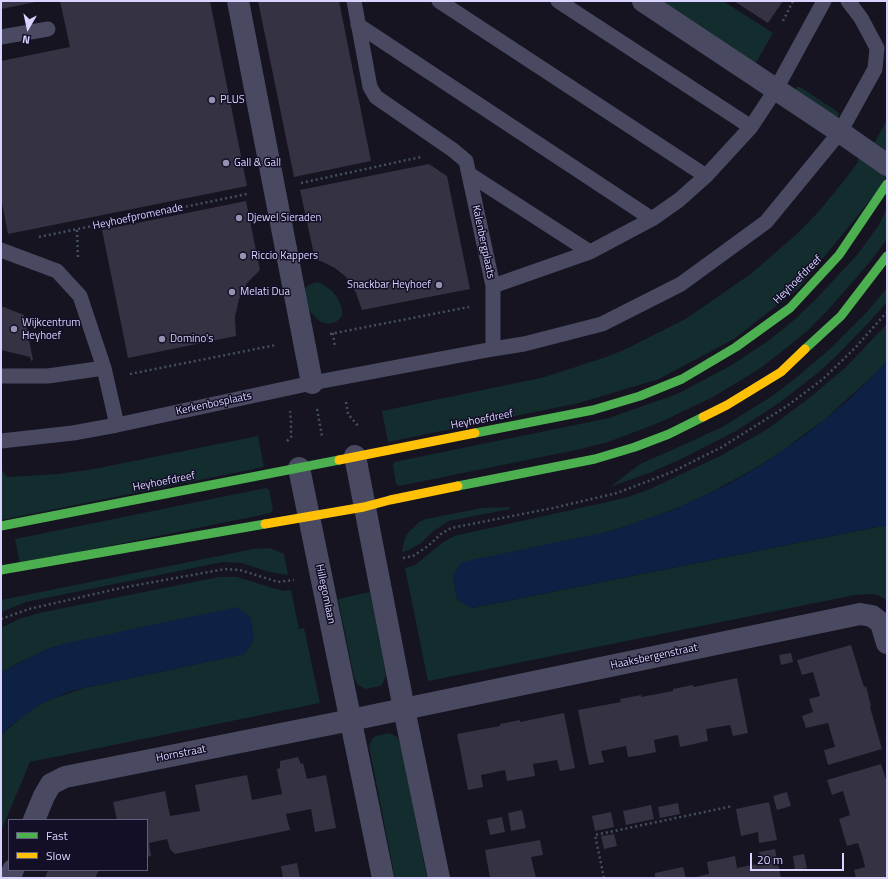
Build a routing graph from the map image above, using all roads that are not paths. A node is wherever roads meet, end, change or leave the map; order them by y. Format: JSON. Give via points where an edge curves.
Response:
{"nodes":[{"id":1,"x":238,"y":1,"type":"edge"},
{"id":2,"x":354,"y":1,"type":"edge"},
{"id":3,"x":439,"y":1,"type":"edge"},
{"id":4,"x":558,"y":1,"type":"edge"},
{"id":5,"x":643,"y":1,"type":"edge"},
{"id":6,"x":824,"y":1,"type":"edge"},
{"id":7,"x":848,"y":1,"type":"edge"},
{"id":8,"x":358,"y":25,"type":"junction"},
{"id":9,"x":48,"y":29,"type":"dead end"},
{"id":10,"x":1,"y":37,"type":"edge"},
{"id":11,"x":776,"y":90,"type":"junction"},
{"id":12,"x":751,"y":127,"type":"junction"},
{"id":13,"x":840,"y":132,"type":"junction"},
{"id":14,"x":887,"y":165,"type":"edge"},
{"id":15,"x":469,"y":174,"type":"junction"},
{"id":16,"x":706,"y":176,"type":"junction"},
{"id":17,"x":887,"y":184,"type":"edge"},
{"id":18,"x":652,"y":219,"type":"junction"},
{"id":19,"x":1,"y":250,"type":"edge"},
{"id":20,"x":590,"y":252,"type":"junction"},
{"id":21,"x":887,"y":256,"type":"edge"},
{"id":22,"x":493,"y":286,"type":"junction"},
{"id":23,"x":493,"y":349,"type":"junction"},
{"id":24,"x":104,"y":368,"type":"junction"},
{"id":25,"x":1,"y":376,"type":"edge"},
{"id":26,"x":312,"y":383,"type":"junction"},
{"id":27,"x":116,"y":425,"type":"junction"},
{"id":28,"x":1,"y":441,"type":"edge"},
{"id":29,"x":355,"y":456,"type":"junction"},
{"id":30,"x":299,"y":468,"type":"junction"},
{"id":31,"x":364,"y":507,"type":"junction"},
{"id":32,"x":308,"y":517,"type":"junction"},
{"id":33,"x":1,"y":526,"type":"edge"},
{"id":34,"x":1,"y":570,"type":"edge"},
{"id":35,"x":887,"y":643,"type":"edge"},
{"id":36,"x":404,"y":709,"type":"junction"},
{"id":37,"x":351,"y":720,"type":"junction"},
{"id":38,"x":34,"y":819,"type":"edge"},
{"id":39,"x":383,"y":878,"type":"edge"},
{"id":40,"x":439,"y":878,"type":"edge"}],
"edges":[{"from":1,"to":26,"type":"street"},
{"from":2,"to":8,"type":"lane","name":"Kalenbergplaats"},
{"from":3,"to":16,"type":"lane"},
{"from":4,"to":12,"type":"lane"},
{"from":5,"to":11,"type":"street"},
{"from":6,"to":11,"type":"lane"},
{"from":7,"to":13,"type":"lane","via":[[861,18],[877,48],[876,69]]},
{"from":8,"to":15,"type":"lane","name":"Kalenbergplaats","via":[[370,87],[376,97],[453,150],[466,161]]},
{"from":8,"to":18,"type":"lane"},
{"from":9,"to":10,"type":"lane"},
{"from":11,"to":12,"type":"lane"},
{"from":11,"to":13,"type":"street"},
{"from":12,"to":16,"type":"lane"},
{"from":13,"to":14,"type":"street"},
{"from":13,"to":23,"type":"lane","via":[[766,222],[681,284],[602,324],[524,344]]},
{"from":15,"to":20,"type":"lane"},
{"from":15,"to":22,"type":"lane","name":"Kalenbergplaats"},
{"from":16,"to":18,"type":"lane"},
{"from":17,"to":29,"type":"street","name":"Heyhoefdreef","via":[[839,255],[790,308],[736,347],[682,379],[640,396],[593,410]]},
{"from":18,"to":20,"type":"lane"},
{"from":19,"to":24,"type":"lane","via":[[57,271],[80,296]]},
{"from":20,"to":22,"type":"lane"},
{"from":21,"to":31,"type":"street","via":[[841,316],[781,372],[727,405],[669,434],[595,458]]},
{"from":22,"to":23,"type":"lane","name":"Kalenbergplaats"},
{"from":23,"to":26,"type":"lane"},
{"from":24,"to":25,"type":"lane","via":[[48,376]]},
{"from":24,"to":27,"type":"lane"},
{"from":26,"to":27,"type":"lane","name":"Kerkenbosplaats"},
{"from":27,"to":28,"type":"lane","name":"Kerkenbosplaats"},
{"from":29,"to":30,"type":"street","name":"Heyhoefdreef"},
{"from":29,"to":31,"type":"street"},
{"from":30,"to":32,"type":"street","name":"Hillegomlaan"},
{"from":30,"to":33,"type":"street","name":"Heyhoefdreef"},
{"from":31,"to":32,"type":"street"},
{"from":31,"to":36,"type":"street"},
{"from":32,"to":34,"type":"street"},
{"from":32,"to":37,"type":"street","name":"Hillegomlaan"},
{"from":35,"to":36,"type":"street","name":"Haaksbergenstraat","via":[[881,623],[872,616],[860,614]]},
{"from":36,"to":37,"type":"street"},
{"from":36,"to":40,"type":"street"},
{"from":37,"to":38,"type":"street","name":"Hornstraat","via":[[65,777],[51,784]]},
{"from":37,"to":39,"type":"street","name":"Hillegomlaan"}]}
